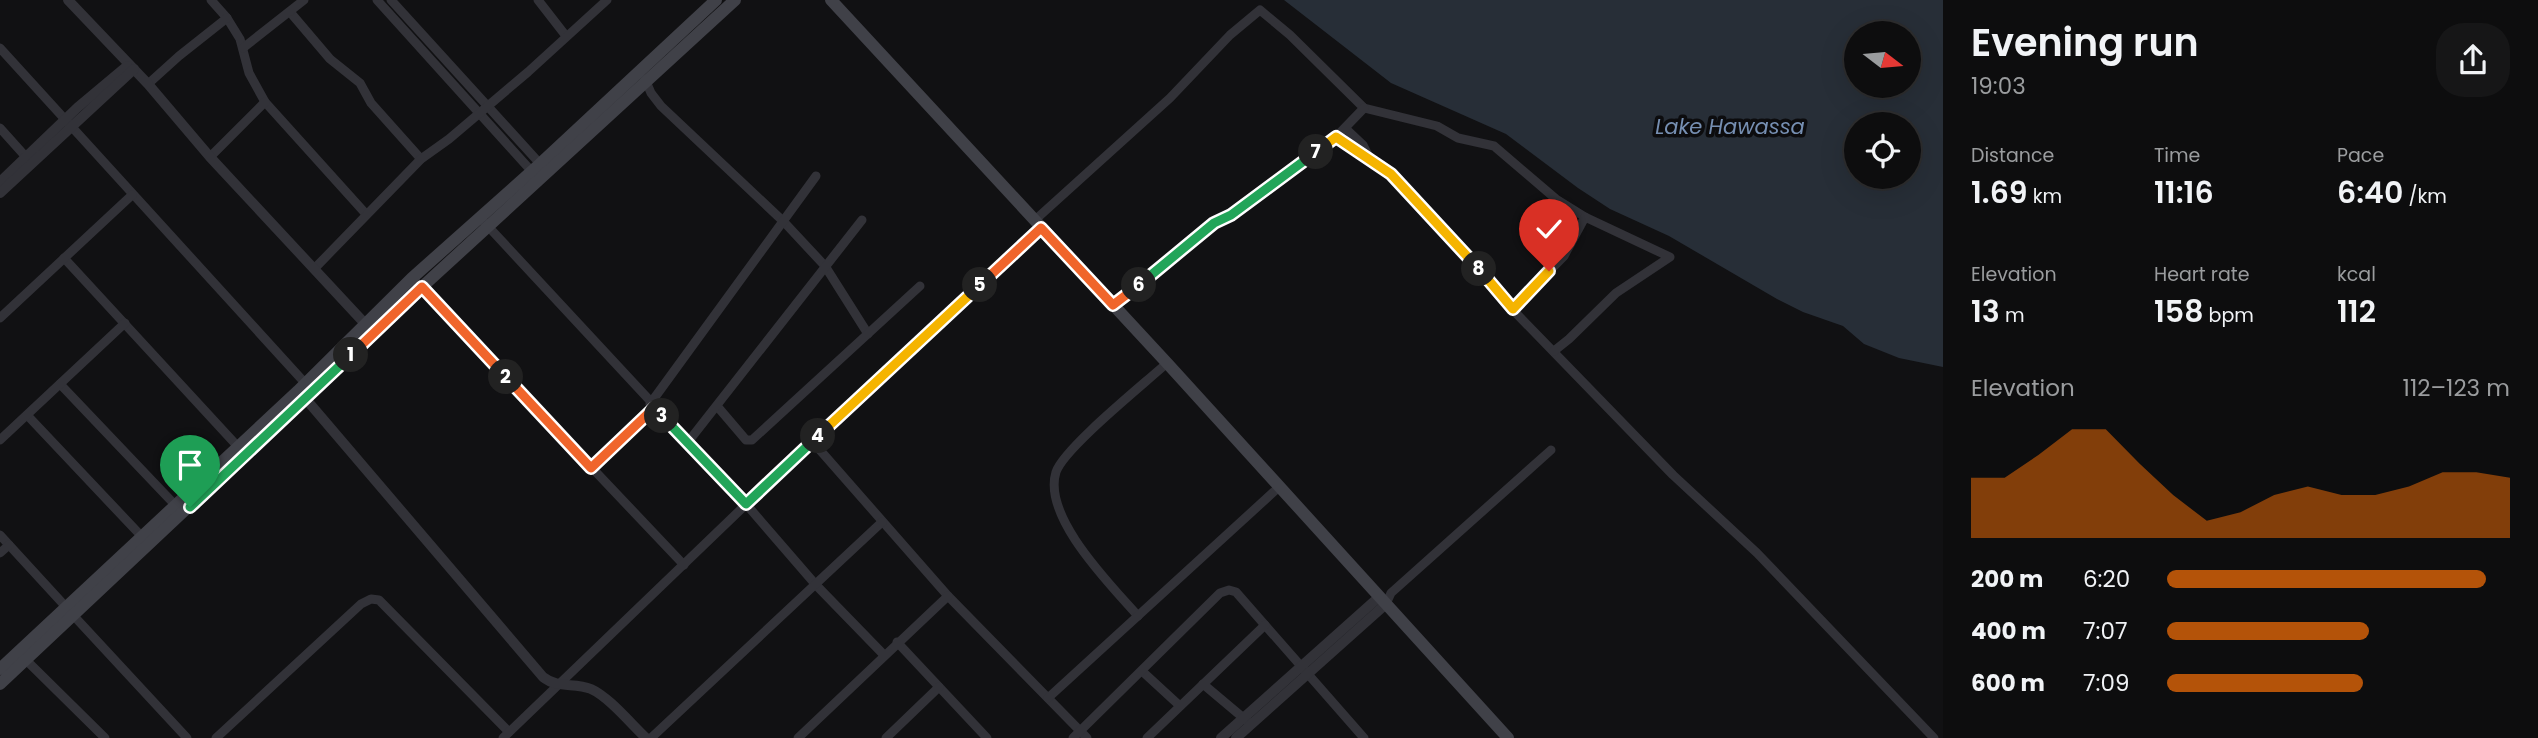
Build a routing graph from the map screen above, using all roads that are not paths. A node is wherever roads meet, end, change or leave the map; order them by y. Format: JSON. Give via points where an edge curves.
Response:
{"nodes":[{"id":1,"x":68,"y":0,"type":"edge"},
{"id":2,"x":211,"y":0,"type":"edge"},
{"id":3,"x":304,"y":0,"type":"edge"},
{"id":4,"x":377,"y":0,"type":"edge"},
{"id":5,"x":391,"y":0,"type":"edge"},
{"id":6,"x":538,"y":0,"type":"edge"},
{"id":7,"x":607,"y":0,"type":"edge"},
{"id":8,"x":716,"y":0,"type":"edge"},
{"id":9,"x":734,"y":0,"type":"edge"},
{"id":10,"x":831,"y":0,"type":"edge"},
{"id":11,"x":290,"y":12,"type":"junction"},
{"id":12,"x":227,"y":18,"type":"junction"},
{"id":13,"x":566,"y":36,"type":"junction"},
{"id":14,"x":0,"y":48,"type":"edge"},
{"id":15,"x":243,"y":48,"type":"junction"},
{"id":16,"x":132,"y":67,"type":"junction"},
{"id":17,"x":643,"y":76,"type":"junction"},
{"id":18,"x":148,"y":84,"type":"junction"},
{"id":19,"x":265,"y":102,"type":"junction"},
{"id":20,"x":488,"y":106,"type":"junction"},
{"id":21,"x":1364,"y":108,"type":"junction"},
{"id":22,"x":480,"y":113,"type":"junction"},
{"id":23,"x":68,"y":122,"type":"junction"},
{"id":24,"x":0,"y":128,"type":"edge"},
{"id":25,"x":1345,"y":128,"type":"junction"},
{"id":26,"x":1336,"y":137,"type":"junction"},
{"id":27,"x":26,"y":157,"type":"junction"},
{"id":28,"x":210,"y":157,"type":"junction"},
{"id":29,"x":421,"y":159,"type":"junction"},
{"id":30,"x":1370,"y":159,"type":"junction"},
{"id":31,"x":540,"y":172,"type":"junction"},
{"id":32,"x":816,"y":176,"type":"dead end"},
{"id":33,"x":0,"y":182,"type":"edge"},
{"id":34,"x":0,"y":193,"type":"edge"},
{"id":35,"x":132,"y":195,"type":"junction"},
{"id":36,"x":366,"y":214,"type":"junction"},
{"id":37,"x":1585,"y":217,"type":"junction"},
{"id":38,"x":862,"y":220,"type":"dead end"},
{"id":39,"x":484,"y":221,"type":"junction"},
{"id":40,"x":784,"y":222,"type":"junction"},
{"id":41,"x":1038,"y":224,"type":"junction"},
{"id":42,"x":64,"y":258,"type":"junction"},
{"id":43,"x":825,"y":266,"type":"junction"},
{"id":44,"x":314,"y":270,"type":"junction"},
{"id":45,"x":417,"y":283,"type":"junction"},
{"id":46,"x":920,"y":286,"type":"dead end"},
{"id":47,"x":1113,"y":305,"type":"junction"},
{"id":48,"x":1513,"y":309,"type":"junction"},
{"id":49,"x":0,"y":318,"type":"edge"},
{"id":50,"x":125,"y":323,"type":"junction"},
{"id":51,"x":369,"y":329,"type":"junction"},
{"id":52,"x":868,"y":334,"type":"junction"},
{"id":53,"x":1554,"y":351,"type":"junction"},
{"id":54,"x":1167,"y":363,"type":"junction"},
{"id":55,"x":60,"y":384,"type":"junction"},
{"id":56,"x":303,"y":391,"type":"junction"},
{"id":57,"x":652,"y":406,"type":"junction"},
{"id":58,"x":717,"y":406,"type":"junction"},
{"id":59,"x":27,"y":415,"type":"junction"},
{"id":60,"x":0,"y":440,"type":"edge"},
{"id":61,"x":812,"y":441,"type":"junction"},
{"id":62,"x":688,"y":442,"type":"junction"},
{"id":63,"x":1551,"y":450,"type":"dead end"},
{"id":64,"x":242,"y":451,"type":"junction"},
{"id":65,"x":591,"y":468,"type":"junction"},
{"id":66,"x":1279,"y":487,"type":"junction"},
{"id":67,"x":746,"y":504,"type":"junction"},
{"id":68,"x":179,"y":509,"type":"junction"},
{"id":69,"x":882,"y":522,"type":"junction"},
{"id":70,"x":0,"y":535,"type":"edge"},
{"id":71,"x":146,"y":540,"type":"junction"},
{"id":72,"x":9,"y":545,"type":"junction"},
{"id":73,"x":0,"y":553,"type":"edge"},
{"id":74,"x":684,"y":565,"type":"junction"},
{"id":75,"x":816,"y":585,"type":"junction"},
{"id":76,"x":948,"y":596,"type":"junction"},
{"id":77,"x":1385,"y":598,"type":"junction"},
{"id":78,"x":70,"y":611,"type":"junction"},
{"id":79,"x":1138,"y":616,"type":"junction"},
{"id":80,"x":1265,"y":625,"type":"junction"},
{"id":81,"x":897,"y":642,"type":"junction"},
{"id":82,"x":884,"y":655,"type":"junction"},
{"id":83,"x":26,"y":660,"type":"junction"},
{"id":84,"x":0,"y":669,"type":"edge"},
{"id":85,"x":1306,"y":669,"type":"junction"},
{"id":86,"x":1143,"y":672,"type":"junction"},
{"id":87,"x":0,"y":684,"type":"edge"},
{"id":88,"x":1203,"y":684,"type":"junction"},
{"id":89,"x":556,"y":685,"type":"junction"},
{"id":90,"x":939,"y":687,"type":"junction"},
{"id":91,"x":1048,"y":698,"type":"junction"},
{"id":92,"x":1180,"y":706,"type":"junction"},
{"id":93,"x":1247,"y":721,"type":"junction"},
{"id":94,"x":506,"y":735,"type":"edge"},
{"id":95,"x":1080,"y":736,"type":"edge"},
{"id":96,"x":1358,"y":736,"type":"edge"},
{"id":97,"x":986,"y":737,"type":"edge"},
{"id":98,"x":105,"y":738,"type":"edge"},
{"id":99,"x":187,"y":738,"type":"edge"},
{"id":100,"x":216,"y":738,"type":"edge"},
{"id":101,"x":648,"y":738,"type":"edge"},
{"id":102,"x":798,"y":738,"type":"edge"},
{"id":103,"x":886,"y":738,"type":"edge"},
{"id":104,"x":1147,"y":738,"type":"edge"},
{"id":105,"x":1221,"y":738,"type":"edge"},
{"id":106,"x":1236,"y":738,"type":"edge"},
{"id":107,"x":1508,"y":738,"type":"edge"},
{"id":108,"x":1934,"y":738,"type":"edge"}],
"edges":[{"from":1,"to":16,"type":"street"},
{"from":2,"to":12,"type":"street"},
{"from":3,"to":11,"type":"street"},
{"from":4,"to":22,"type":"street"},
{"from":5,"to":20,"type":"street"},
{"from":6,"to":13,"type":"street"},
{"from":7,"to":13,"type":"street"},
{"from":8,"to":17,"type":"main road"},
{"from":9,"to":17,"type":"main road"},
{"from":10,"to":41,"type":"main road"},
{"from":11,"to":15,"type":"street"},
{"from":11,"to":29,"type":"street","via":[[330,59],[359,83]]},
{"from":12,"to":15,"type":"street"},
{"from":12,"to":18,"type":"street"},
{"from":13,"to":20,"type":"street"},
{"from":14,"to":23,"type":"street"},
{"from":15,"to":19,"type":"street","via":[[249,73]]},
{"from":16,"to":18,"type":"street"},
{"from":16,"to":23,"type":"street"},
{"from":17,"to":31,"type":"main road"},
{"from":17,"to":40,"type":"street","via":[[661,106]]},
{"from":18,"to":28,"type":"street"},
{"from":19,"to":28,"type":"street"},
{"from":19,"to":36,"type":"street"},
{"from":20,"to":22,"type":"street"},
{"from":20,"to":31,"type":"street"},
{"from":21,"to":25,"type":"street"},
{"from":21,"to":37,"type":"street","via":[[1494,146],[1556,199]]},
{"from":21,"to":41,"type":"street","via":[[1260,10]]},
{"from":22,"to":29,"type":"street"},
{"from":22,"to":31,"type":"street"},
{"from":23,"to":27,"type":"street"},
{"from":23,"to":34,"type":"street"},
{"from":23,"to":35,"type":"street"},
{"from":24,"to":27,"type":"street"},
{"from":25,"to":26,"type":"street"},
{"from":25,"to":30,"type":"street"},
{"from":26,"to":30,"type":"street"},
{"from":26,"to":47,"type":"street","via":[[1214,223]]},
{"from":27,"to":33,"type":"street"},
{"from":28,"to":44,"type":"street"},
{"from":29,"to":36,"type":"street"},
{"from":30,"to":48,"type":"street","via":[[1418,201]]},
{"from":31,"to":39,"type":"main road"},
{"from":32,"to":40,"type":"street"},
{"from":35,"to":42,"type":"street"},
{"from":35,"to":56,"type":"street"},
{"from":36,"to":44,"type":"street"},
{"from":37,"to":48,"type":"street","via":[[1564,256]]},
{"from":37,"to":53,"type":"street","via":[[1670,257],[1616,293]]},
{"from":38,"to":43,"type":"street"},
{"from":39,"to":45,"type":"main road"},
{"from":39,"to":57,"type":"street"},
{"from":40,"to":43,"type":"street"},
{"from":40,"to":57,"type":"street"},
{"from":41,"to":47,"type":"main road"},
{"from":41,"to":61,"type":"street"},
{"from":42,"to":49,"type":"street"},
{"from":42,"to":50,"type":"street"},
{"from":43,"to":52,"type":"street"},
{"from":43,"to":58,"type":"street"},
{"from":44,"to":51,"type":"street"},
{"from":45,"to":51,"type":"main road"},
{"from":45,"to":65,"type":"street"},
{"from":46,"to":52,"type":"street"},
{"from":47,"to":54,"type":"main road"},
{"from":48,"to":53,"type":"street"},
{"from":50,"to":55,"type":"street"},
{"from":50,"to":64,"type":"street"},
{"from":51,"to":56,"type":"main road"},
{"from":52,"to":58,"type":"street","via":[[752,440],[746,440]]},
{"from":53,"to":108,"type":"street"},
{"from":54,"to":66,"type":"main road"},
{"from":54,"to":79,"type":"street","via":[[1078,443],[1057,469],[1055,482],[1063,520],[1074,540]]},
{"from":55,"to":59,"type":"street"},
{"from":55,"to":68,"type":"street"},
{"from":56,"to":64,"type":"main road"},
{"from":56,"to":89,"type":"street","via":[[542,677]]},
{"from":57,"to":62,"type":"street"},
{"from":57,"to":65,"type":"street"},
{"from":58,"to":62,"type":"street"},
{"from":59,"to":60,"type":"street"},
{"from":59,"to":71,"type":"street"},
{"from":61,"to":67,"type":"street"},
{"from":61,"to":69,"type":"street"},
{"from":62,"to":67,"type":"street"},
{"from":63,"to":77,"type":"street"},
{"from":64,"to":68,"type":"main road"},
{"from":65,"to":74,"type":"street"},
{"from":66,"to":77,"type":"main road"},
{"from":66,"to":79,"type":"street"},
{"from":67,"to":74,"type":"street"},
{"from":67,"to":75,"type":"street"},
{"from":68,"to":71,"type":"main road"},
{"from":69,"to":75,"type":"street"},
{"from":69,"to":76,"type":"street"},
{"from":70,"to":72,"type":"street"},
{"from":71,"to":78,"type":"main road"},
{"from":72,"to":73,"type":"street"},
{"from":72,"to":78,"type":"street"},
{"from":74,"to":89,"type":"street"},
{"from":75,"to":82,"type":"street"},
{"from":75,"to":101,"type":"street"},
{"from":76,"to":81,"type":"street"},
{"from":76,"to":91,"type":"street"},
{"from":77,"to":85,"type":"street"},
{"from":77,"to":107,"type":"main road"},
{"from":78,"to":83,"type":"main road"},
{"from":78,"to":84,"type":"main road"},
{"from":78,"to":99,"type":"street"},
{"from":79,"to":91,"type":"street"},
{"from":80,"to":85,"type":"street"},
{"from":80,"to":86,"type":"street","via":[[1236,592],[1225,590]]},
{"from":80,"to":88,"type":"street"},
{"from":81,"to":82,"type":"street"},
{"from":81,"to":90,"type":"street"},
{"from":82,"to":102,"type":"street"},
{"from":83,"to":87,"type":"main road"},
{"from":83,"to":98,"type":"street"},
{"from":85,"to":93,"type":"street"},
{"from":85,"to":96,"type":"street"},
{"from":86,"to":92,"type":"street"},
{"from":86,"to":95,"type":"street"},
{"from":88,"to":92,"type":"street"},
{"from":88,"to":93,"type":"street"},
{"from":89,"to":94,"type":"street"},
{"from":89,"to":101,"type":"street","via":[[577,684],[598,692]]},
{"from":90,"to":97,"type":"street"},
{"from":90,"to":103,"type":"street"},
{"from":91,"to":95,"type":"street"},
{"from":92,"to":104,"type":"street"},
{"from":93,"to":105,"type":"street"},
{"from":93,"to":106,"type":"street"},
{"from":94,"to":100,"type":"street","via":[[379,600],[371,599]]}]}
